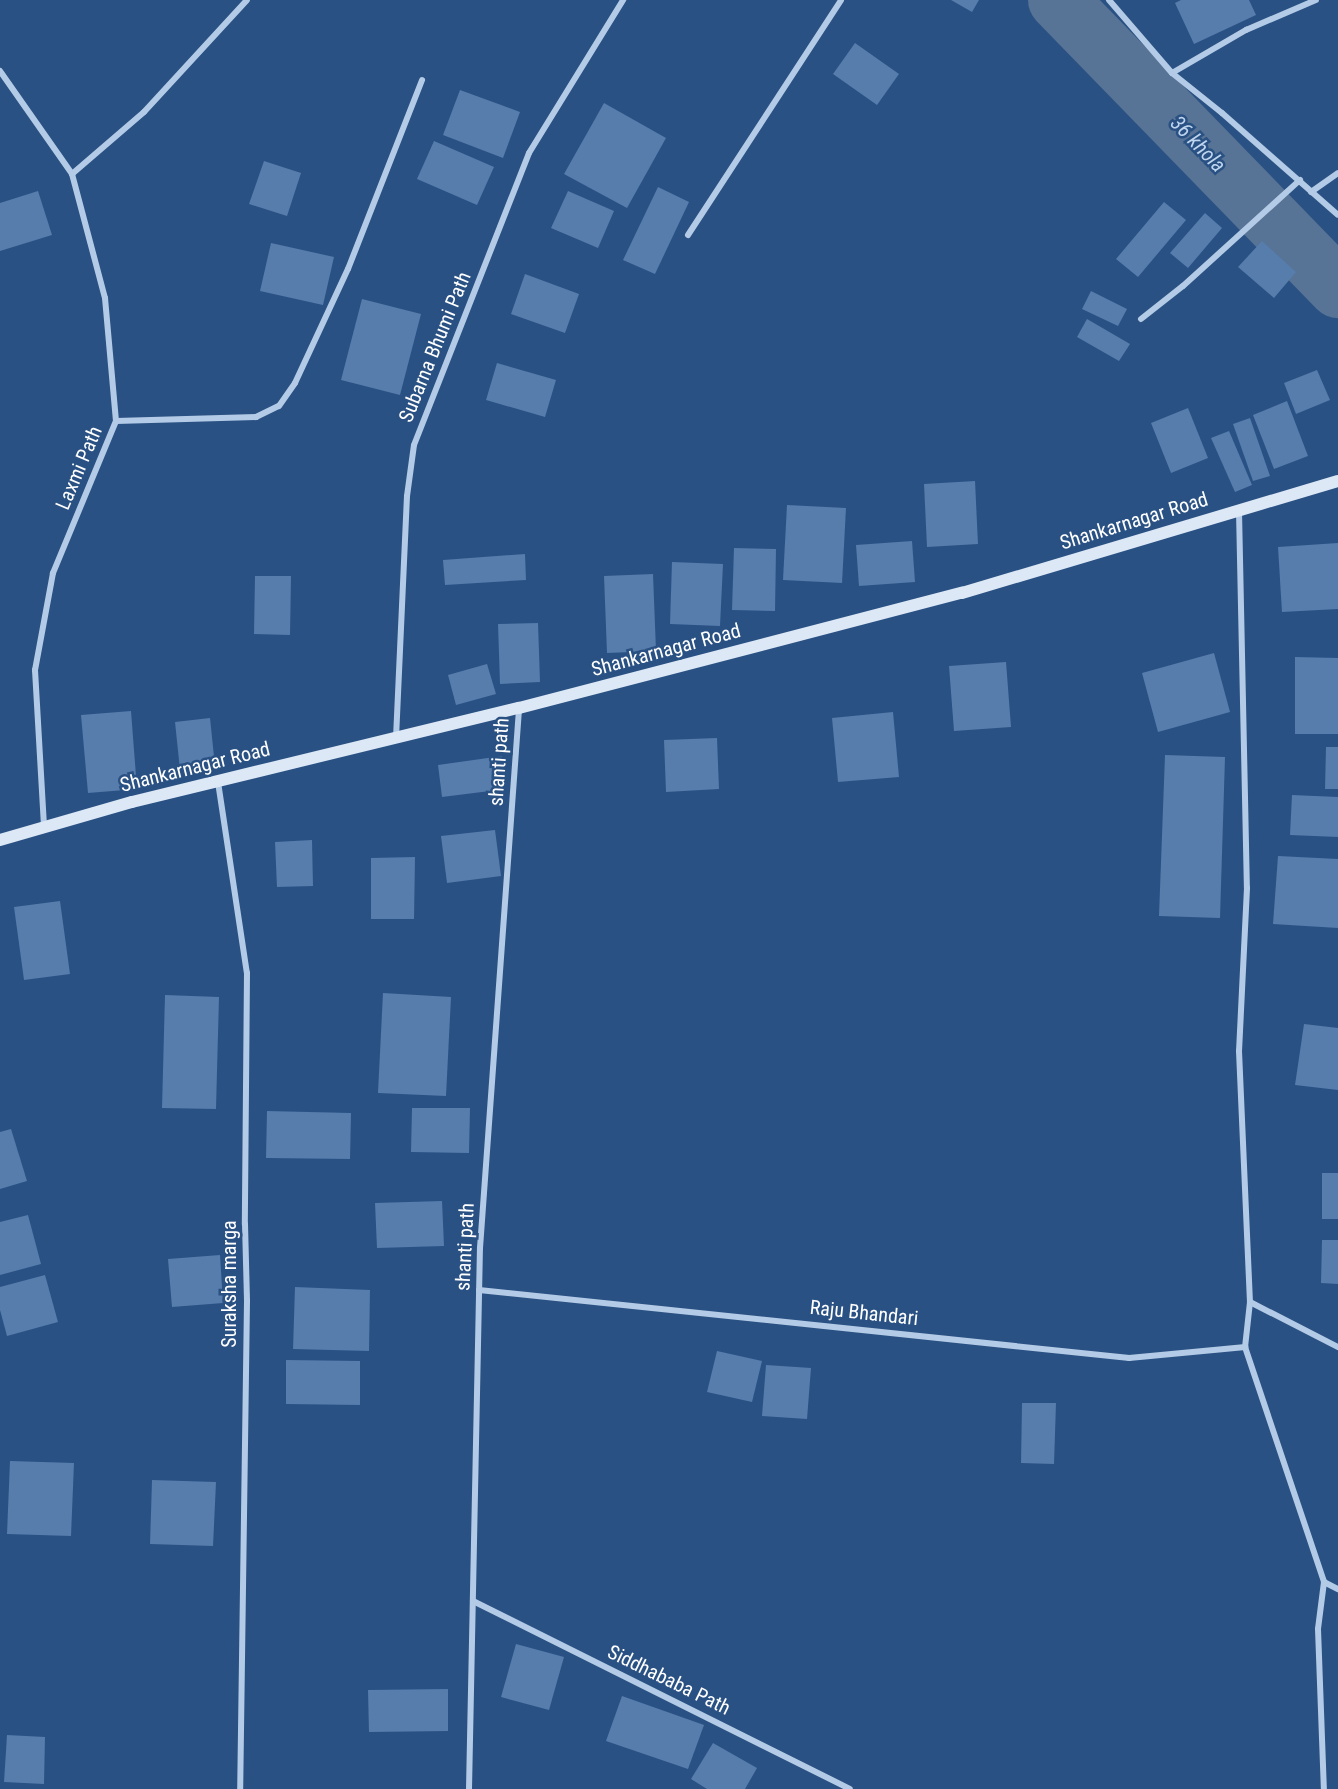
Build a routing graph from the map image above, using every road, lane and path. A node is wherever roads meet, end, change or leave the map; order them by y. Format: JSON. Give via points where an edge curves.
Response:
{"nodes":[{"id":1,"x":247,"y":0,"type":"edge"},
{"id":2,"x":623,"y":0,"type":"edge"},
{"id":3,"x":841,"y":0,"type":"edge"},
{"id":4,"x":1109,"y":0,"type":"edge"},
{"id":5,"x":1316,"y":0,"type":"edge"},
{"id":6,"x":0,"y":71,"type":"edge"},
{"id":7,"x":1172,"y":73,"type":"junction"},
{"id":8,"x":422,"y":80,"type":"dead end"},
{"id":9,"x":1338,"y":173,"type":"edge"},
{"id":10,"x":72,"y":174,"type":"junction"},
{"id":11,"x":1300,"y":180,"type":"junction"},
{"id":12,"x":1311,"y":192,"type":"junction"},
{"id":13,"x":1338,"y":215,"type":"edge"},
{"id":14,"x":688,"y":235,"type":"dead end"},
{"id":15,"x":1141,"y":319,"type":"dead end"},
{"id":16,"x":116,"y":422,"type":"junction"},
{"id":17,"x":1338,"y":482,"type":"edge"},
{"id":18,"x":1239,"y":510,"type":"junction"},
{"id":19,"x":519,"y":708,"type":"junction"},
{"id":20,"x":396,"y":739,"type":"junction"},
{"id":21,"x":218,"y":782,"type":"junction"},
{"id":22,"x":44,"y":826,"type":"junction"},
{"id":23,"x":0,"y":840,"type":"edge"},
{"id":24,"x":479,"y":1290,"type":"junction"},
{"id":25,"x":1250,"y":1302,"type":"junction"},
{"id":26,"x":1245,"y":1347,"type":"junction"},
{"id":27,"x":1338,"y":1347,"type":"edge"},
{"id":28,"x":1324,"y":1582,"type":"junction"},
{"id":29,"x":1338,"y":1588,"type":"edge"},
{"id":30,"x":472,"y":1601,"type":"junction"},
{"id":31,"x":240,"y":1789,"type":"edge"},
{"id":32,"x":469,"y":1789,"type":"edge"},
{"id":33,"x":850,"y":1789,"type":"edge"},
{"id":34,"x":1324,"y":1789,"type":"edge"}],
"edges":[{"from":1,"to":10,"type":"street","via":[[144,112]]},
{"from":2,"to":20,"type":"street","name":"Subarna Bhumi Path","via":[[529,153],[414,445],[407,496]]},
{"from":3,"to":14,"type":"street"},
{"from":4,"to":7,"type":"street"},
{"from":5,"to":7,"type":"street","via":[[1246,30]]},
{"from":6,"to":10,"type":"street","name":"Laxmi Path"},
{"from":7,"to":11,"type":"street"},
{"from":8,"to":16,"type":"street","via":[[348,269],[295,383],[279,406],[256,417]]},
{"from":9,"to":12,"type":"street"},
{"from":10,"to":16,"type":"street","name":"Laxmi Path","via":[[105,298]]},
{"from":11,"to":12,"type":"street"},
{"from":11,"to":15,"type":"street"},
{"from":12,"to":13,"type":"street"},
{"from":16,"to":22,"type":"street","name":"Laxmi Path","via":[[53,573],[35,670]]},
{"from":17,"to":18,"type":"street","name":"Shankarnagar Road"},
{"from":18,"to":19,"type":"street","name":"Shankarnagar Road","via":[[962,593]]},
{"from":18,"to":25,"type":"street","via":[[1248,888],[1239,1051]]},
{"from":19,"to":20,"type":"street","name":"Shankarnagar Road"},
{"from":19,"to":24,"type":"street","name":"shanti path"},
{"from":20,"to":21,"type":"street","name":"Shankarnagar Road"},
{"from":21,"to":22,"type":"street","name":"Shankarnagar Road"},
{"from":21,"to":31,"type":"street","name":"Suraksha marga","via":[[247,973]]},
{"from":22,"to":23,"type":"street","name":"Shankarnagar Road"},
{"from":24,"to":26,"type":"street","name":"Raju Bhandari","via":[[1129,1358]]},
{"from":24,"to":30,"type":"street","name":"shanti path"},
{"from":25,"to":26,"type":"street"},
{"from":25,"to":27,"type":"street"},
{"from":26,"to":28,"type":"street"},
{"from":28,"to":29,"type":"street"},
{"from":28,"to":34,"type":"street","via":[[1318,1629]]},
{"from":30,"to":32,"type":"street","name":"shanti path"},
{"from":30,"to":33,"type":"street","name":"Siddhababa Path"}]}
